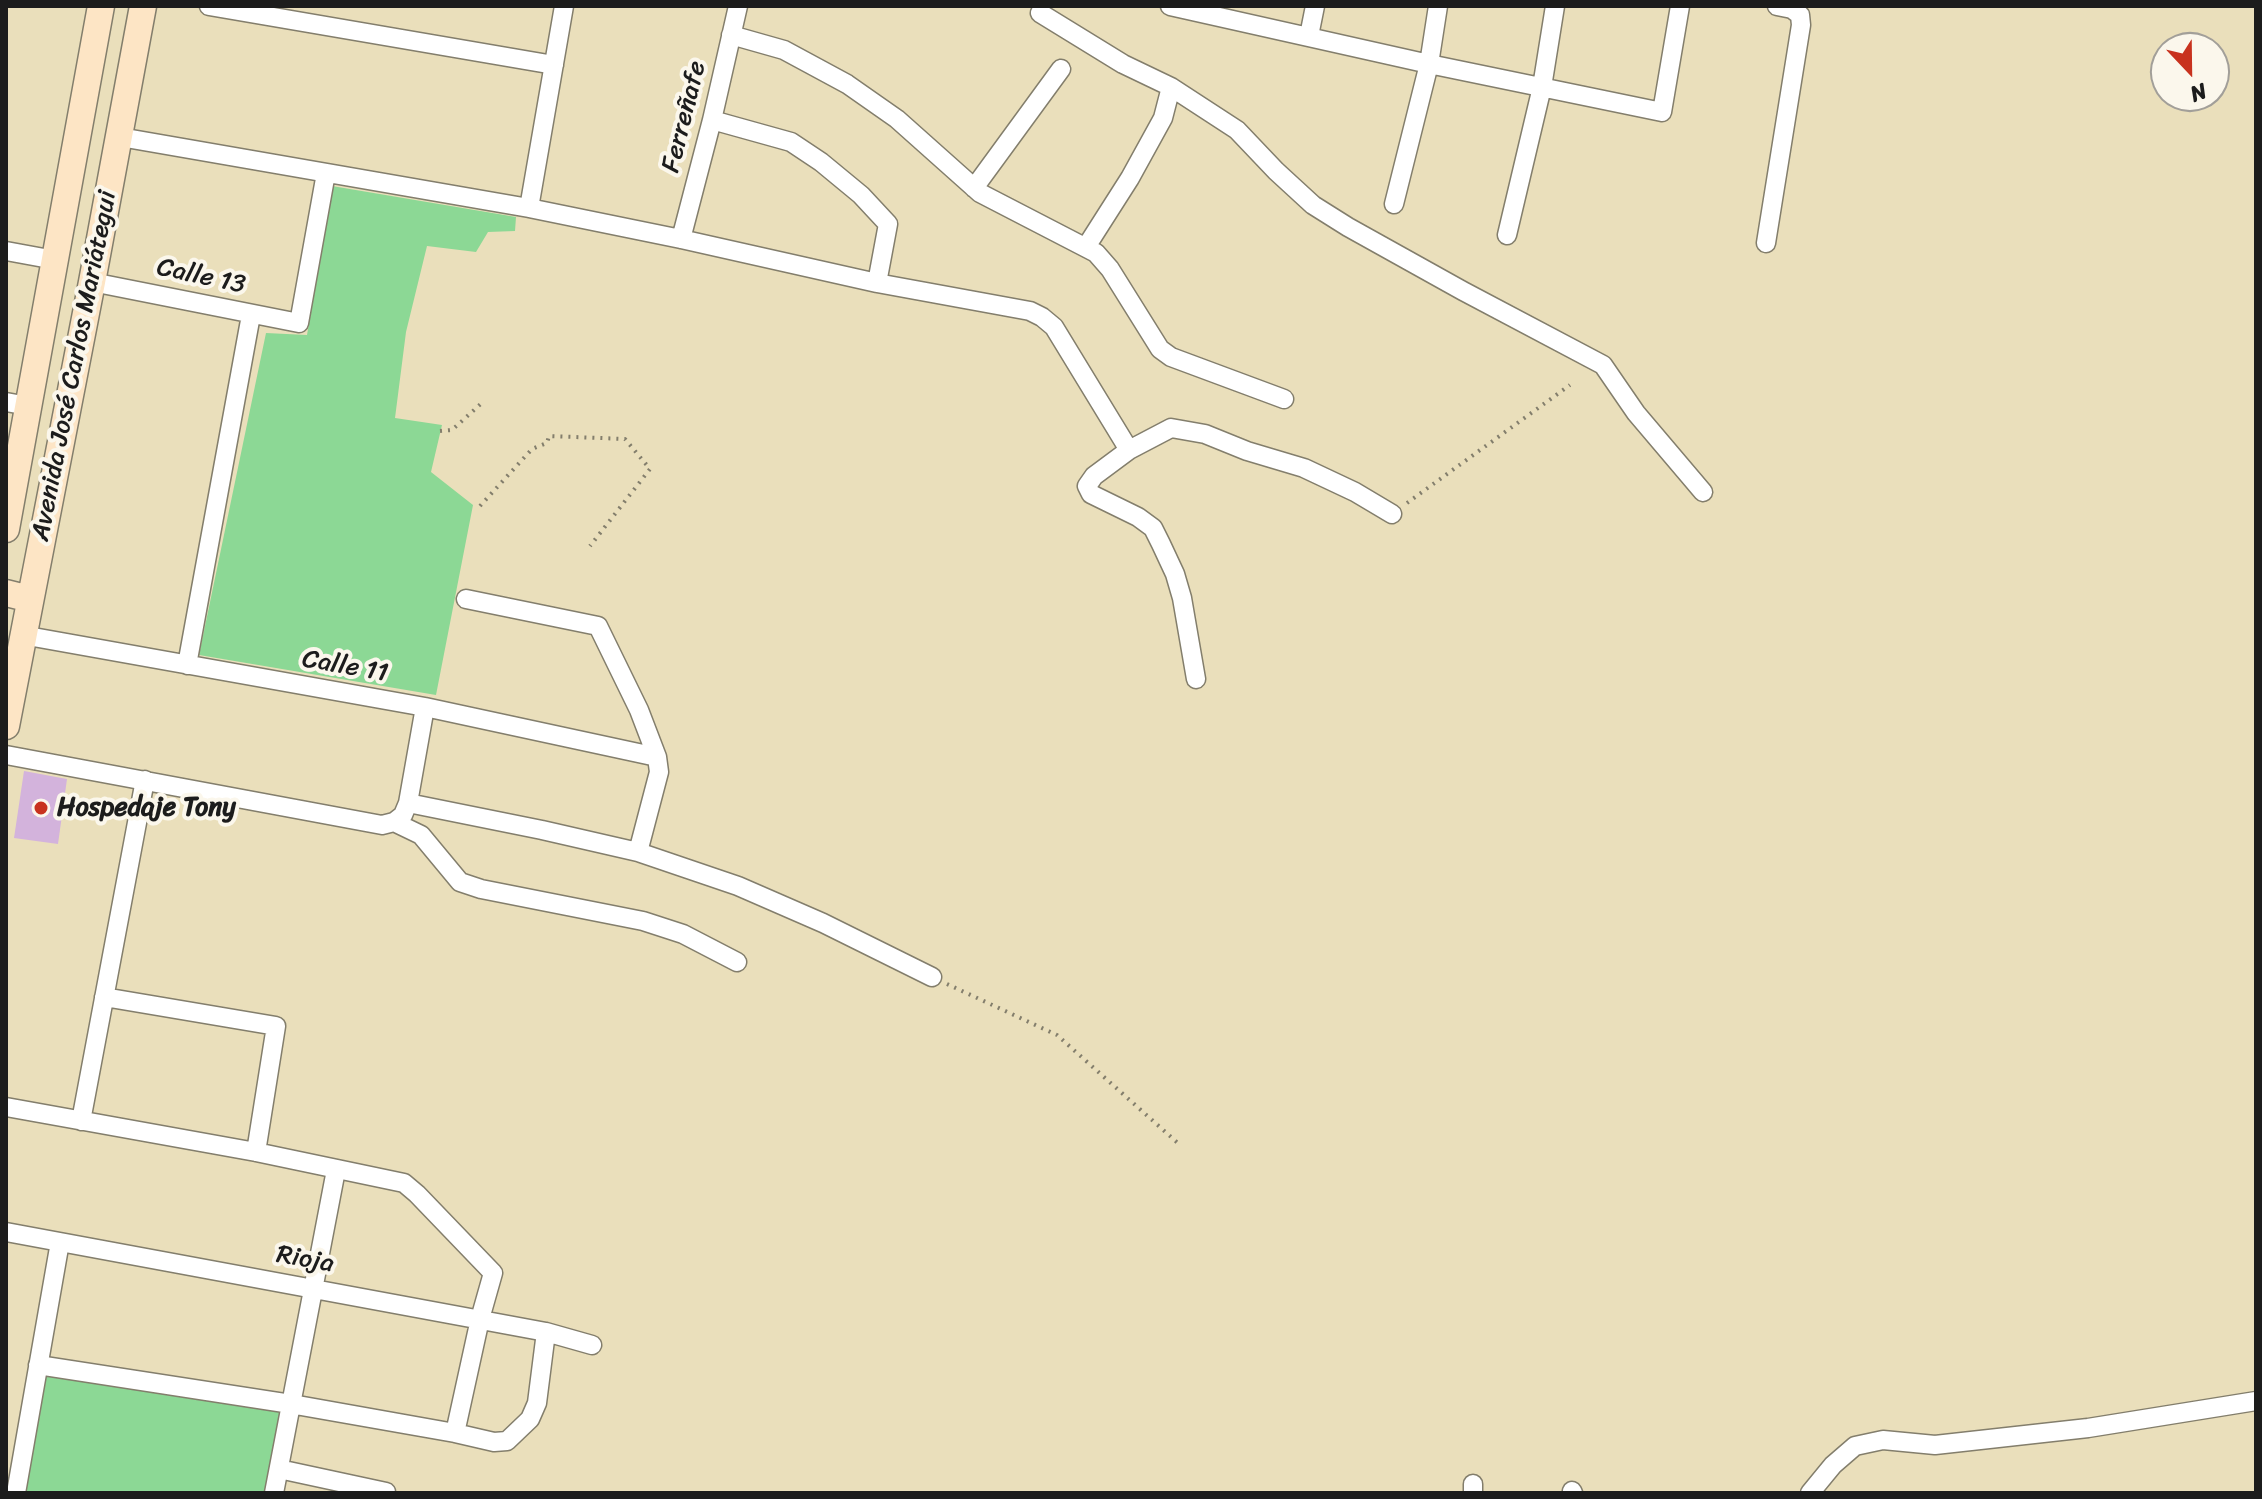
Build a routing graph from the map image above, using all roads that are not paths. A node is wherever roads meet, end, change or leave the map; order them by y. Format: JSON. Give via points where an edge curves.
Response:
{"nodes":[{"id":1,"x":101,"y":6,"type":"edge"},
{"id":2,"x":143,"y":6,"type":"edge"},
{"id":3,"x":209,"y":6,"type":"edge"},
{"id":4,"x":564,"y":6,"type":"edge"},
{"id":5,"x":738,"y":6,"type":"edge"},
{"id":6,"x":1170,"y":6,"type":"edge"},
{"id":7,"x":1315,"y":6,"type":"edge"},
{"id":8,"x":1438,"y":6,"type":"edge"},
{"id":9,"x":1555,"y":6,"type":"edge"},
{"id":10,"x":1680,"y":6,"type":"edge"},
{"id":11,"x":1777,"y":6,"type":"edge"},
{"id":12,"x":1190,"y":8,"type":"edge"},
{"id":13,"x":1040,"y":13,"type":"dead end"},
{"id":14,"x":731,"y":35,"type":"junction"},
{"id":15,"x":1309,"y":36,"type":"junction"},
{"id":16,"x":1429,"y":64,"type":"junction"},
{"id":17,"x":554,"y":65,"type":"junction"},
{"id":18,"x":1061,"y":69,"type":"dead end"},
{"id":19,"x":1171,"y":87,"type":"junction"},
{"id":20,"x":1542,"y":87,"type":"junction"},
{"id":21,"x":712,"y":120,"type":"junction"},
{"id":22,"x":120,"y":137,"type":"junction"},
{"id":23,"x":326,"y":173,"type":"junction"},
{"id":24,"x":974,"y":188,"type":"junction"},
{"id":25,"x":1394,"y":204,"type":"dead end"},
{"id":26,"x":529,"y":208,"type":"junction"},
{"id":27,"x":1507,"y":235,"type":"dead end"},
{"id":28,"x":681,"y":239,"type":"junction"},
{"id":29,"x":1766,"y":243,"type":"dead end"},
{"id":30,"x":1086,"y":247,"type":"junction"},
{"id":31,"x":6,"y":251,"type":"edge"},
{"id":32,"x":55,"y":260,"type":"junction"},
{"id":33,"x":92,"y":282,"type":"junction"},
{"id":34,"x":877,"y":283,"type":"junction"},
{"id":35,"x":251,"y":315,"type":"junction"},
{"id":36,"x":1284,"y":399,"type":"dead end"},
{"id":37,"x":17,"y":404,"type":"edge"},
{"id":38,"x":1129,"y":450,"type":"junction"},
{"id":39,"x":1703,"y":492,"type":"dead end"},
{"id":40,"x":1392,"y":514,"type":"road end"},
{"id":41,"x":6,"y":529,"type":"edge"},
{"id":42,"x":18,"y":596,"type":"edge"},
{"id":43,"x":466,"y":599,"type":"dead end"},
{"id":44,"x":22,"y":635,"type":"junction"},
{"id":45,"x":187,"y":665,"type":"junction"},
{"id":46,"x":1196,"y":679,"type":"dead end"},
{"id":47,"x":425,"y":707,"type":"junction"},
{"id":48,"x":6,"y":726,"type":"edge"},
{"id":49,"x":6,"y":755,"type":"edge"},
{"id":50,"x":657,"y":757,"type":"junction"},
{"id":51,"x":145,"y":780,"type":"junction"},
{"id":52,"x":408,"y":803,"type":"junction"},
{"id":53,"x":394,"y":822,"type":"junction"},
{"id":54,"x":638,"y":852,"type":"junction"},
{"id":55,"x":737,"y":962,"type":"dead end"},
{"id":56,"x":932,"y":977,"type":"road end"},
{"id":57,"x":104,"y":997,"type":"junction"},
{"id":58,"x":6,"y":1107,"type":"edge"},
{"id":59,"x":81,"y":1121,"type":"junction"},
{"id":60,"x":256,"y":1152,"type":"junction"},
{"id":61,"x":336,"y":1170,"type":"junction"},
{"id":62,"x":6,"y":1232,"type":"edge"},
{"id":63,"x":60,"y":1242,"type":"junction"},
{"id":64,"x":313,"y":1287,"type":"junction"},
{"id":65,"x":480,"y":1319,"type":"junction"},
{"id":66,"x":546,"y":1332,"type":"junction"},
{"id":67,"x":592,"y":1345,"type":"dead end"},
{"id":68,"x":38,"y":1365,"type":"junction"},
{"id":69,"x":2256,"y":1401,"type":"edge"},
{"id":70,"x":291,"y":1404,"type":"junction"},
{"id":71,"x":455,"y":1433,"type":"junction"},
{"id":72,"x":279,"y":1469,"type":"junction"},
{"id":73,"x":386,"y":1492,"type":"edge"},
{"id":74,"x":16,"y":1493,"type":"edge"},
{"id":75,"x":274,"y":1493,"type":"edge"},
{"id":76,"x":1810,"y":1493,"type":"edge"}],
"edges":[{"from":1,"to":32,"type":"main road","name":"Avenida José Carlos Mariátegui"},
{"from":2,"to":22,"type":"main road","name":"Avenida José Carlos Mariátegui"},
{"from":3,"to":17,"type":"street"},
{"from":4,"to":17,"type":"street"},
{"from":5,"to":14,"type":"street","name":"Ferreñafe"},
{"from":6,"to":12,"type":"street"},
{"from":7,"to":15,"type":"street"},
{"from":8,"to":16,"type":"street"},
{"from":9,"to":20,"type":"street"},
{"from":10,"to":20,"type":"street","via":[[1662,112]]},
{"from":11,"to":29,"type":"street","via":[[1800,15],[1801,25]]},
{"from":12,"to":15,"type":"street"},
{"from":13,"to":19,"type":"street"},
{"from":14,"to":21,"type":"street","name":"Ferreñafe"},
{"from":14,"to":24,"type":"street","via":[[784,50],[847,84],[897,119]]},
{"from":15,"to":16,"type":"street"},
{"from":16,"to":20,"type":"street"},
{"from":16,"to":25,"type":"street"},
{"from":17,"to":26,"type":"street"},
{"from":18,"to":24,"type":"street"},
{"from":19,"to":30,"type":"street","via":[[1163,118]]},
{"from":19,"to":39,"type":"street","via":[[1237,130],[1313,205],[1603,365]]},
{"from":20,"to":27,"type":"street"},
{"from":21,"to":28,"type":"street","name":"Ferreñafe"},
{"from":21,"to":34,"type":"street","via":[[791,142],[861,195],[888,224]]},
{"from":22,"to":23,"type":"street"},
{"from":22,"to":33,"type":"main road","name":"Avenida José Carlos Mariátegui"},
{"from":23,"to":26,"type":"street"},
{"from":23,"to":35,"type":"street","name":"Calle 13","via":[[299,323]]},
{"from":24,"to":30,"type":"street"},
{"from":26,"to":28,"type":"street"},
{"from":28,"to":34,"type":"street"},
{"from":30,"to":36,"type":"street","via":[[1110,269],[1160,349]]},
{"from":31,"to":32,"type":"street"},
{"from":32,"to":37,"type":"main road","name":"Avenida José Carlos Mariátegui"},
{"from":33,"to":35,"type":"street","name":"Calle 13"},
{"from":33,"to":42,"type":"main road","name":"Avenida José Carlos Mariátegui"},
{"from":34,"to":38,"type":"street","via":[[1042,317],[1054,327]]},
{"from":35,"to":45,"type":"street"},
{"from":37,"to":41,"type":"main road","name":"Avenida José Carlos Mariátegui"},
{"from":38,"to":40,"type":"street","via":[[1171,428],[1205,434],[1304,468]]},
{"from":38,"to":46,"type":"street","via":[[1087,486],[1091,494],[1153,528],[1182,598]]},
{"from":42,"to":44,"type":"main road","name":"Avenida José Carlos Mariátegui"},
{"from":43,"to":50,"type":"street","via":[[598,626]]},
{"from":44,"to":45,"type":"street","name":"Calle 11"},
{"from":44,"to":48,"type":"main road","name":"Avenida José Carlos Mariátegui"},
{"from":45,"to":47,"type":"street","name":"Calle 11"},
{"from":47,"to":50,"type":"street","name":"Calle 11"},
{"from":47,"to":52,"type":"street"},
{"from":49,"to":51,"type":"street"},
{"from":50,"to":54,"type":"street","via":[[659,772]]},
{"from":51,"to":53,"type":"street","via":[[382,825]]},
{"from":51,"to":57,"type":"street"},
{"from":52,"to":53,"type":"street"},
{"from":52,"to":54,"type":"street"},
{"from":53,"to":55,"type":"street","via":[[421,835],[460,882],[643,921],[683,934]]},
{"from":54,"to":56,"type":"street","via":[[738,886]]},
{"from":57,"to":59,"type":"street"},
{"from":57,"to":60,"type":"street","via":[[276,1026]]},
{"from":58,"to":59,"type":"street"},
{"from":59,"to":60,"type":"street"},
{"from":60,"to":61,"type":"street"},
{"from":61,"to":64,"type":"street"},
{"from":61,"to":65,"type":"street","via":[[404,1183],[417,1194],[493,1273]]},
{"from":62,"to":63,"type":"street","name":"Rioja"},
{"from":63,"to":64,"type":"street","name":"Rioja"},
{"from":63,"to":68,"type":"street"},
{"from":64,"to":65,"type":"street","name":"Rioja"},
{"from":64,"to":70,"type":"street"},
{"from":65,"to":66,"type":"street","name":"Rioja"},
{"from":65,"to":71,"type":"street"},
{"from":66,"to":67,"type":"street","name":"Rioja"},
{"from":66,"to":71,"type":"street","via":[[530,1419],[507,1441]]},
{"from":68,"to":70,"type":"street"},
{"from":68,"to":74,"type":"street"},
{"from":69,"to":76,"type":"street","via":[[1935,1445],[1883,1440],[1855,1446]]},
{"from":70,"to":71,"type":"street"},
{"from":70,"to":72,"type":"street"},
{"from":72,"to":73,"type":"street"},
{"from":72,"to":75,"type":"street"}]}
